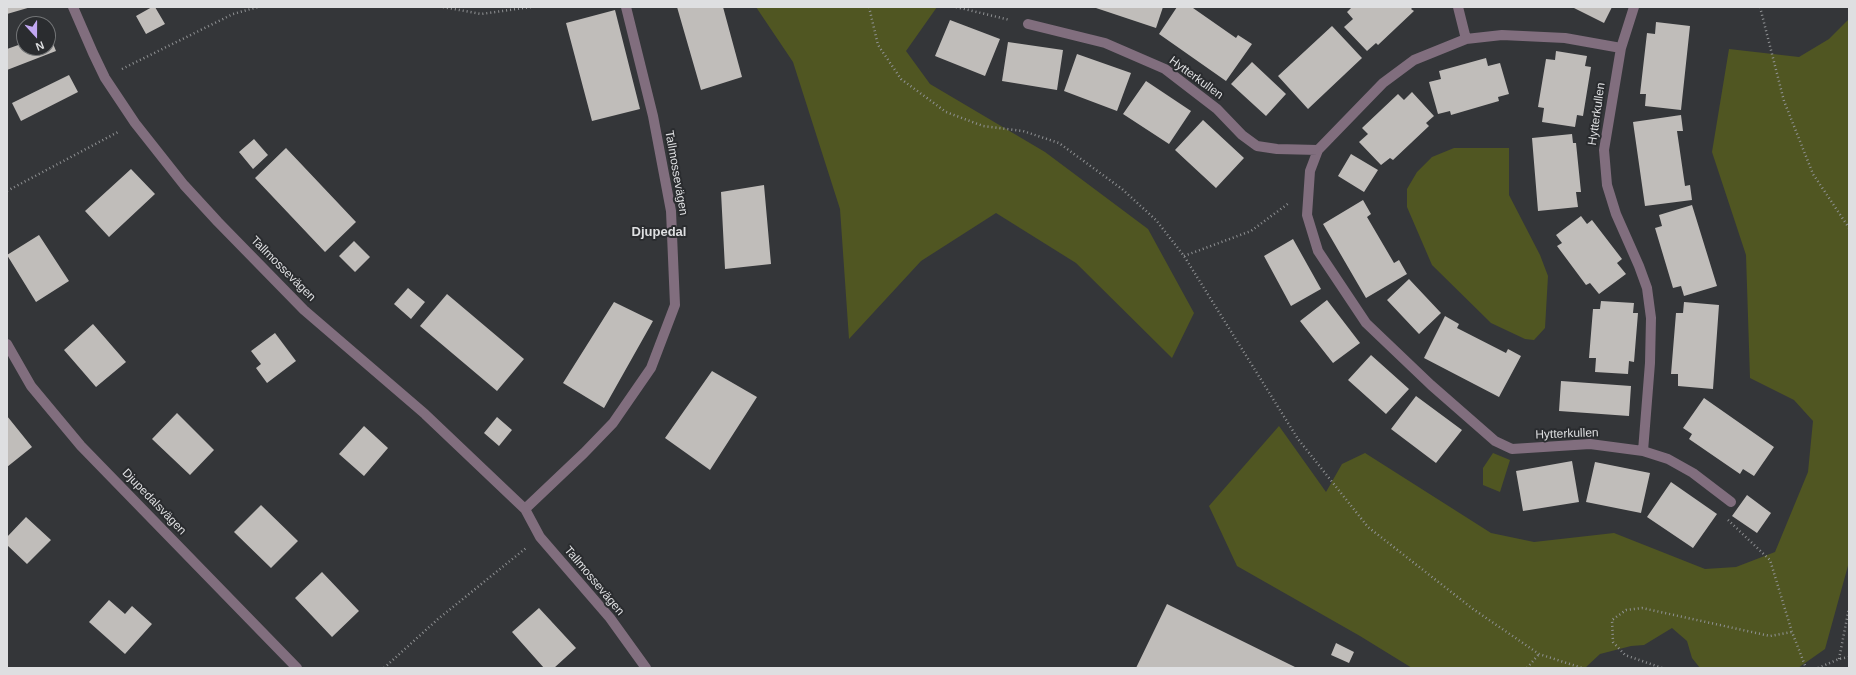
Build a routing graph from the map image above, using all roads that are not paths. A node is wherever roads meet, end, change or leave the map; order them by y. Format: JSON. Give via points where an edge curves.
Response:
{"nodes":[{"id":1,"x":73,"y":7,"type":"edge"},
{"id":2,"x":626,"y":7,"type":"edge"},
{"id":3,"x":1458,"y":7,"type":"edge"},
{"id":4,"x":1634,"y":7,"type":"edge"},
{"id":5,"x":1028,"y":24,"type":"road end"},
{"id":6,"x":1466,"y":39,"type":"junction"},
{"id":7,"x":1620,"y":48,"type":"junction"},
{"id":8,"x":1318,"y":150,"type":"junction"},
{"id":9,"x":7,"y":344,"type":"edge"},
{"id":10,"x":1643,"y":451,"type":"junction"},
{"id":11,"x":1731,"y":502,"type":"road end"},
{"id":12,"x":525,"y":509,"type":"junction"},
{"id":13,"x":297,"y":668,"type":"edge"},
{"id":14,"x":646,"y":668,"type":"edge"}],
"edges":[{"from":1,"to":12,"type":"street","name":"Tallmossevägen","via":[[105,78],[135,123],[184,185],[304,310],[425,414]]},
{"from":2,"to":12,"type":"street","name":"Tallmossevägen","via":[[653,116],[671,211],[675,305],[651,368],[613,423]]},
{"from":3,"to":6,"type":"street"},
{"from":4,"to":7,"type":"street","name":"Hytterkullen"},
{"from":5,"to":8,"type":"street","name":"Hytterkullen","via":[[1105,43],[1165,70],[1217,108],[1242,135],[1257,146],[1277,150]]},
{"from":6,"to":7,"type":"street","name":"Hytterkullen","via":[[1502,35],[1565,38]]},
{"from":6,"to":8,"type":"street","name":"Hytterkullen","via":[[1414,60],[1383,83]]},
{"from":7,"to":10,"type":"street","name":"Hytterkullen","via":[[1604,150],[1607,185],[1616,214],[1639,266],[1651,318]]},
{"from":8,"to":10,"type":"street","name":"Hytterkullen","via":[[1310,171],[1308,188],[1308,215],[1318,251],[1366,322],[1431,385],[1495,441],[1512,449],[1590,444]]},
{"from":9,"to":13,"type":"street","name":"Djupedalsvägen","via":[[31,386],[81,446]]},
{"from":10,"to":11,"type":"street","via":[[1668,459],[1693,473]]},
{"from":12,"to":14,"type":"street","name":"Tallmossevägen","via":[[540,537],[610,618]]}]}
